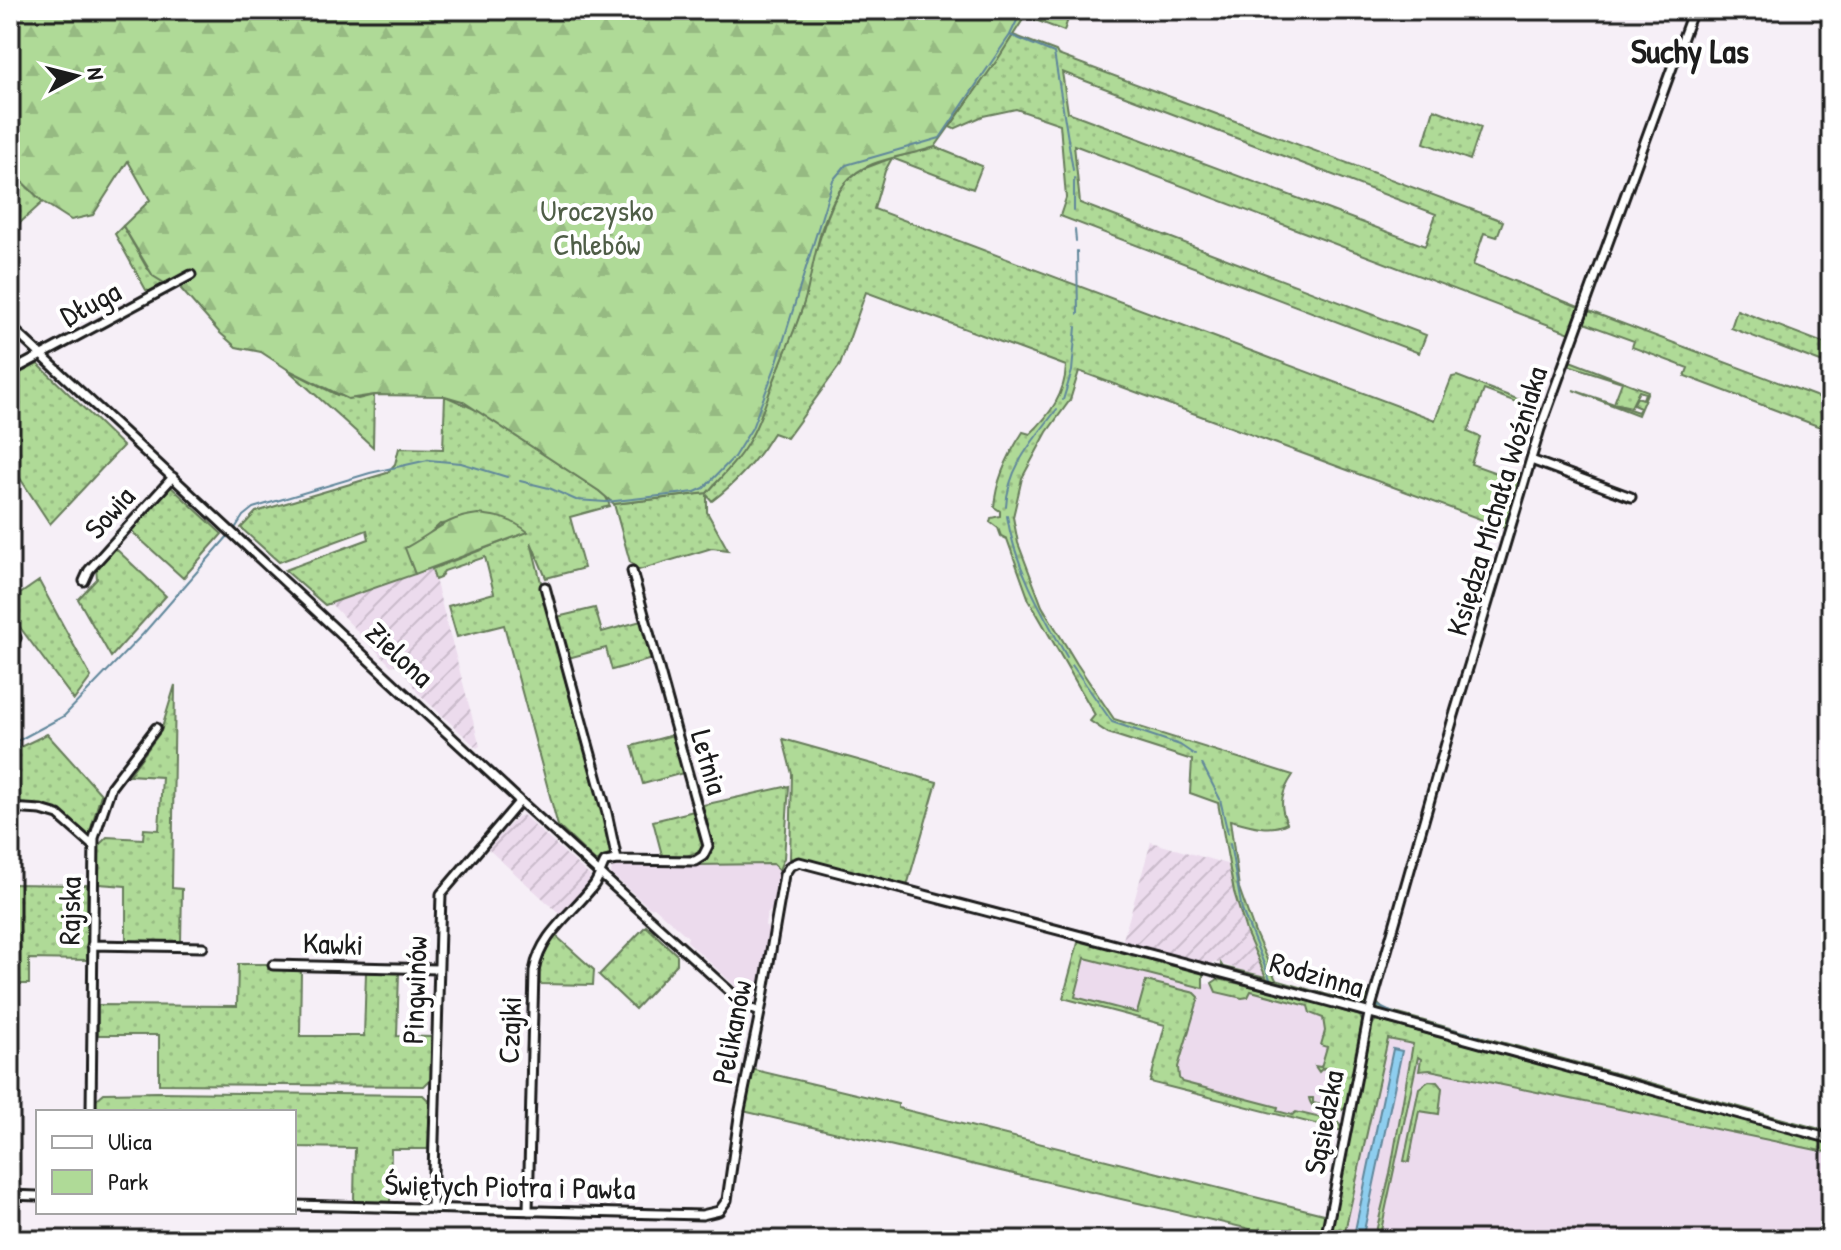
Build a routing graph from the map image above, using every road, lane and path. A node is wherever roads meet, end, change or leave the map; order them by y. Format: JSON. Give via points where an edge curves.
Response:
{"nodes":[{"id":1,"x":1693,"y":10,"type":"edge"},
{"id":2,"x":191,"y":275,"type":"dead end"},
{"id":3,"x":10,"y":326,"type":"edge"},
{"id":4,"x":42,"y":355,"type":"junction"},
{"id":5,"x":10,"y":372,"type":"edge"},
{"id":6,"x":1531,"y":460,"type":"junction"},
{"id":7,"x":173,"y":477,"type":"junction"},
{"id":8,"x":1631,"y":497,"type":"dead end"},
{"id":9,"x":632,"y":571,"type":"dead end"},
{"id":10,"x":84,"y":581,"type":"dead end"},
{"id":11,"x":545,"y":587,"type":"dead end"},
{"id":12,"x":10,"y":623,"type":"edge"},
{"id":13,"x":10,"y":648,"type":"edge"},
{"id":14,"x":156,"y":728,"type":"dead end"},
{"id":15,"x":520,"y":801,"type":"junction"},
{"id":16,"x":10,"y":808,"type":"edge"},
{"id":17,"x":93,"y":846,"type":"junction"},
{"id":18,"x":617,"y":860,"type":"junction"},
{"id":19,"x":790,"y":866,"type":"joint"},
{"id":20,"x":600,"y":874,"type":"junction"},
{"id":21,"x":92,"y":945,"type":"junction"},
{"id":22,"x":203,"y":947,"type":"dead end"},
{"id":23,"x":273,"y":965,"type":"dead end"},
{"id":24,"x":438,"y":969,"type":"junction"},
{"id":25,"x":760,"y":1012,"type":"junction"},
{"id":26,"x":1369,"y":1014,"type":"junction"},
{"id":27,"x":91,"y":1110,"type":"edge"},
{"id":28,"x":1831,"y":1139,"type":"edge"},
{"id":29,"x":10,"y":1195,"type":"edge"},
{"id":30,"x":36,"y":1196,"type":"edge"},
{"id":31,"x":296,"y":1205,"type":"edge"},
{"id":32,"x":723,"y":1208,"type":"joint"},
{"id":33,"x":432,"y":1209,"type":"junction"},
{"id":34,"x":528,"y":1211,"type":"junction"},
{"id":35,"x":1325,"y":1240,"type":"edge"}],
"edges":[{"from":1,"to":6,"type":"street","name":"Księdza Michała Woźniaka"},
{"from":2,"to":4,"type":"street","name":"Długa"},
{"from":3,"to":4,"type":"street","name":"Zielona"},
{"from":4,"to":5,"type":"street","name":"Długa"},
{"from":4,"to":7,"type":"street","name":"Zielona"},
{"from":6,"to":8,"type":"street"},
{"from":6,"to":26,"type":"street","name":"Księdza Michała Woźniaka"},
{"from":7,"to":10,"type":"street","name":"Sowia"},
{"from":7,"to":15,"type":"street","name":"Zielona"},
{"from":9,"to":18,"type":"street","name":"Letnia","via":[[708,846],[695,861]]},
{"from":11,"to":18,"type":"street"},
{"from":12,"to":13,"type":"street","via":[[16,638]]},
{"from":14,"to":17,"type":"street","name":"Rajska","via":[[111,787]]},
{"from":15,"to":20,"type":"street","name":"Zielona"},
{"from":15,"to":24,"type":"street","name":"Pingwinów","via":[[441,894]]},
{"from":16,"to":17,"type":"street","via":[[58,815]]},
{"from":17,"to":21,"type":"street","name":"Rajska"},
{"from":18,"to":20,"type":"street","via":[[605,862]]},
{"from":19,"to":25,"type":"street","name":"Pelikanów","via":[[783,879]]},
{"from":19,"to":26,"type":"street","name":"Rodzinna","via":[[802,862],[822,867]]},
{"from":20,"to":25,"type":"street","name":"Zielona","via":[[747,1007]]},
{"from":20,"to":34,"type":"street","name":"Czajki","via":[[537,954]]},
{"from":21,"to":22,"type":"street"},
{"from":21,"to":27,"type":"street","name":"Rajska"},
{"from":23,"to":24,"type":"street","name":"Kawki"},
{"from":24,"to":33,"type":"street","name":"Pingwinów"},
{"from":25,"to":32,"type":"street","name":"Pelikanów"},
{"from":26,"to":28,"type":"street","name":"Rodzinna"},
{"from":26,"to":35,"type":"street","name":"Sąsiedzka"},
{"from":29,"to":30,"type":"street"},
{"from":31,"to":33,"type":"street","name":"Świętych Piotra i Pawła"},
{"from":32,"to":34,"type":"street","name":"Świętych Piotra i Pawła","via":[[707,1215]]},
{"from":33,"to":34,"type":"street","name":"Świętych Piotra i Pawła"}]}
